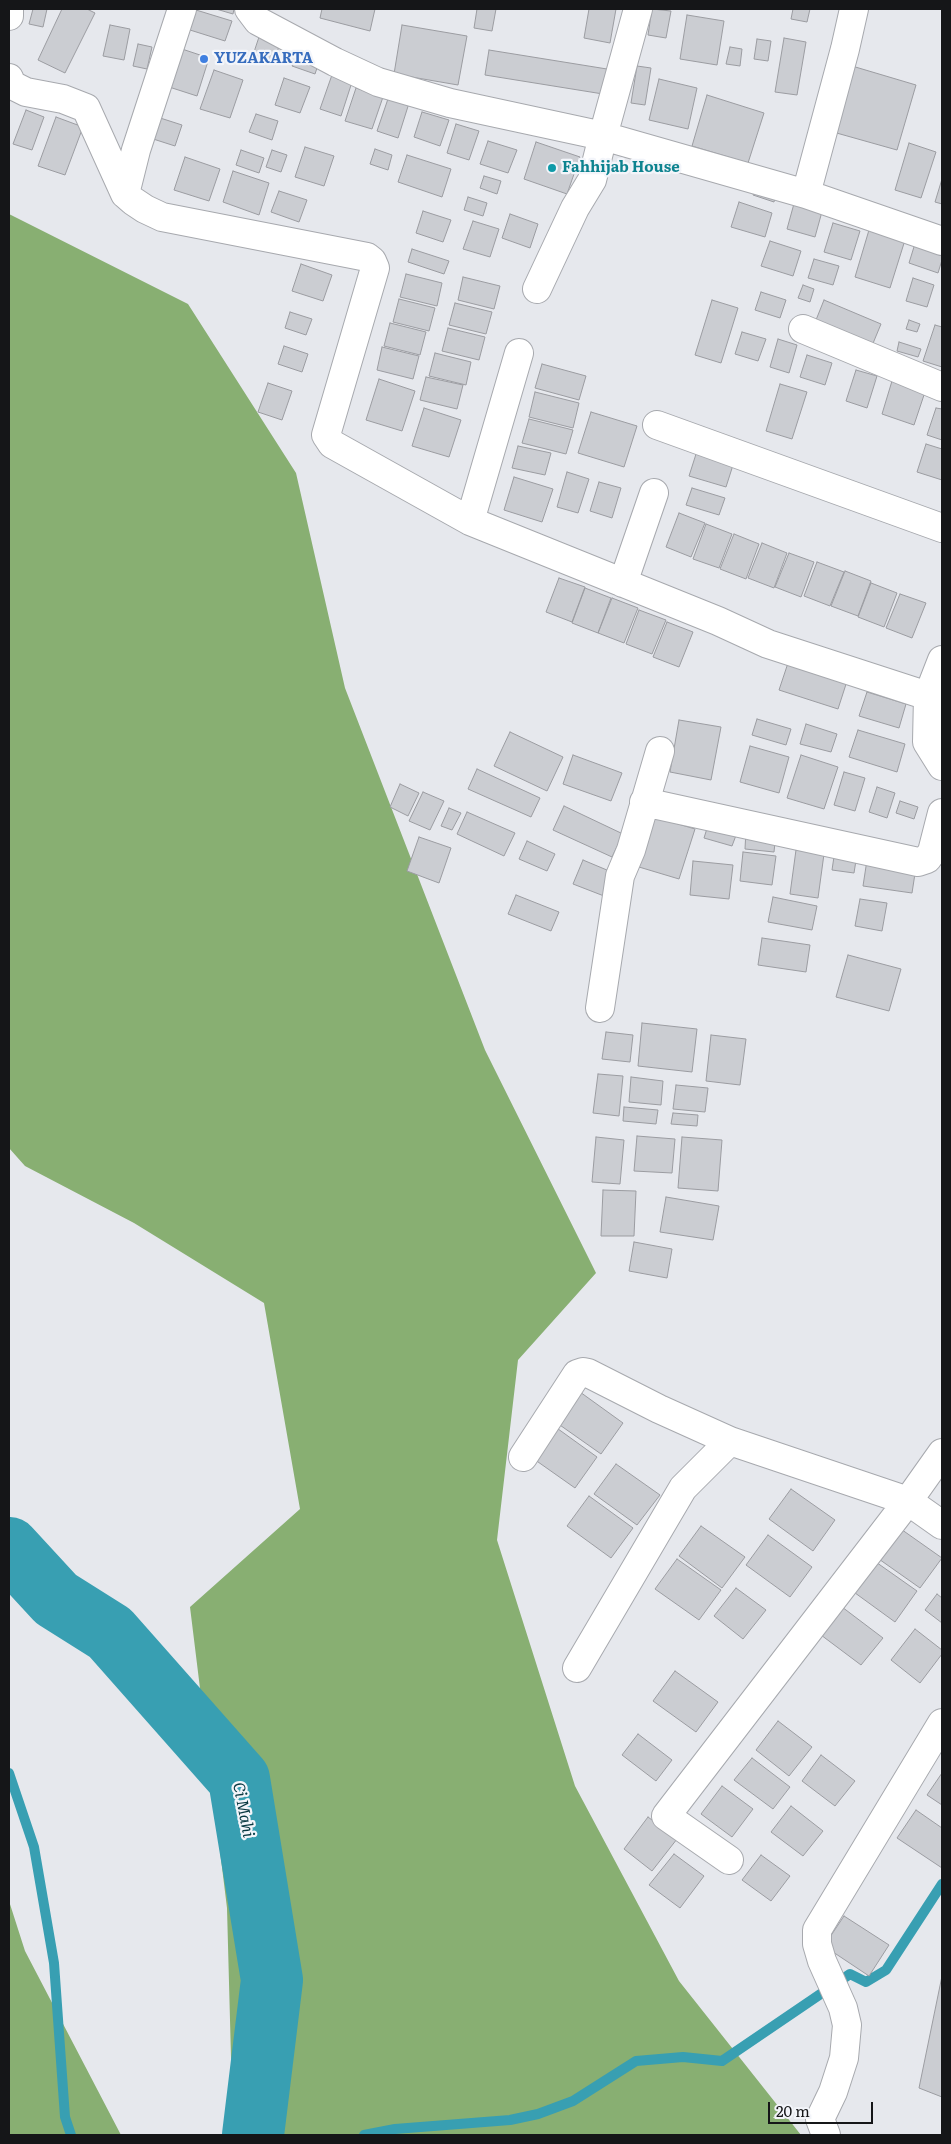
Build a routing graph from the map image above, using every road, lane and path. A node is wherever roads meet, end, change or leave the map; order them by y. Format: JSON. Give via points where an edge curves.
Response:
{"nodes":[{"id":1,"x":9,"y":9,"type":"edge"},
{"id":2,"x":182,"y":9,"type":"edge"},
{"id":3,"x":249,"y":9,"type":"edge"},
{"id":4,"x":638,"y":9,"type":"edge"},
{"id":5,"x":854,"y":9,"type":"edge"},
{"id":6,"x":9,"y":16,"type":"edge"},
{"id":7,"x":9,"y":78,"type":"edge"},
{"id":8,"x":603,"y":136,"type":"junction"},
{"id":9,"x":125,"y":194,"type":"junction"},
{"id":10,"x":806,"y":194,"type":"junction"},
{"id":11,"x":942,"y":241,"type":"edge"},
{"id":12,"x":537,"y":289,"type":"dead end"},
{"id":13,"x":803,"y":329,"type":"dead end"},
{"id":14,"x":519,"y":353,"type":"dead end"},
{"id":15,"x":942,"y":386,"type":"edge"},
{"id":16,"x":658,"y":425,"type":"dead end"},
{"id":17,"x":654,"y":493,"type":"dead end"},
{"id":18,"x":470,"y":521,"type":"junction"},
{"id":19,"x":942,"y":528,"type":"edge"},
{"id":20,"x":623,"y":584,"type":"junction"},
{"id":21,"x":942,"y":660,"type":"edge"},
{"id":22,"x":928,"y":696,"type":"junction"},
{"id":23,"x":660,"y":751,"type":"dead end"},
{"id":24,"x":942,"y":766,"type":"edge"},
{"id":25,"x":644,"y":802,"type":"junction"},
{"id":26,"x":942,"y":813,"type":"edge"},
{"id":27,"x":600,"y":1008,"type":"dead end"},
{"id":28,"x":730,"y":1441,"type":"junction"},
{"id":29,"x":942,"y":1453,"type":"edge"},
{"id":30,"x":523,"y":1457,"type":"dead end"},
{"id":31,"x":908,"y":1501,"type":"junction"},
{"id":32,"x":942,"y":1525,"type":"edge"},
{"id":33,"x":577,"y":1668,"type":"dead end"},
{"id":34,"x":942,"y":1723,"type":"edge"},
{"id":35,"x":729,"y":1860,"type":"dead end"},
{"id":36,"x":826,"y":2135,"type":"edge"}],
"edges":[{"from":1,"to":6,"type":"street"},
{"from":2,"to":9,"type":"street"},
{"from":3,"to":8,"type":"street","via":[[258,21],[378,82],[450,103]]},
{"from":4,"to":8,"type":"street"},
{"from":5,"to":10,"type":"street"},
{"from":7,"to":9,"type":"street","via":[[12,85],[26,92],[63,99],[86,108]]},
{"from":8,"to":10,"type":"street"},
{"from":8,"to":12,"type":"street","via":[[592,180],[575,208]]},
{"from":9,"to":18,"type":"street","via":[[133,202],[162,217],[372,260],[375,268],[326,435],[332,444]]},
{"from":10,"to":11,"type":"street"},
{"from":13,"to":15,"type":"street"},
{"from":14,"to":18,"type":"street"},
{"from":16,"to":19,"type":"street"},
{"from":17,"to":20,"type":"street"},
{"from":18,"to":20,"type":"street"},
{"from":20,"to":22,"type":"street","via":[[768,644]]},
{"from":21,"to":22,"type":"street"},
{"from":22,"to":24,"type":"street","via":[[927,742]]},
{"from":23,"to":25,"type":"street"},
{"from":25,"to":26,"type":"street","via":[[918,862],[927,859],[932,852]]},
{"from":25,"to":27,"type":"street","via":[[620,876]]},
{"from":28,"to":30,"type":"street","via":[[583,1372],[578,1374]]},
{"from":28,"to":31,"type":"street"},
{"from":28,"to":33,"type":"street","via":[[684,1488]]},
{"from":29,"to":31,"type":"street"},
{"from":31,"to":32,"type":"street"},
{"from":31,"to":35,"type":"street","via":[[666,1816]]},
{"from":34,"to":36,"type":"street","via":[[817,1930],[822,1961],[847,2025],[844,2058],[820,2119]]}]}
